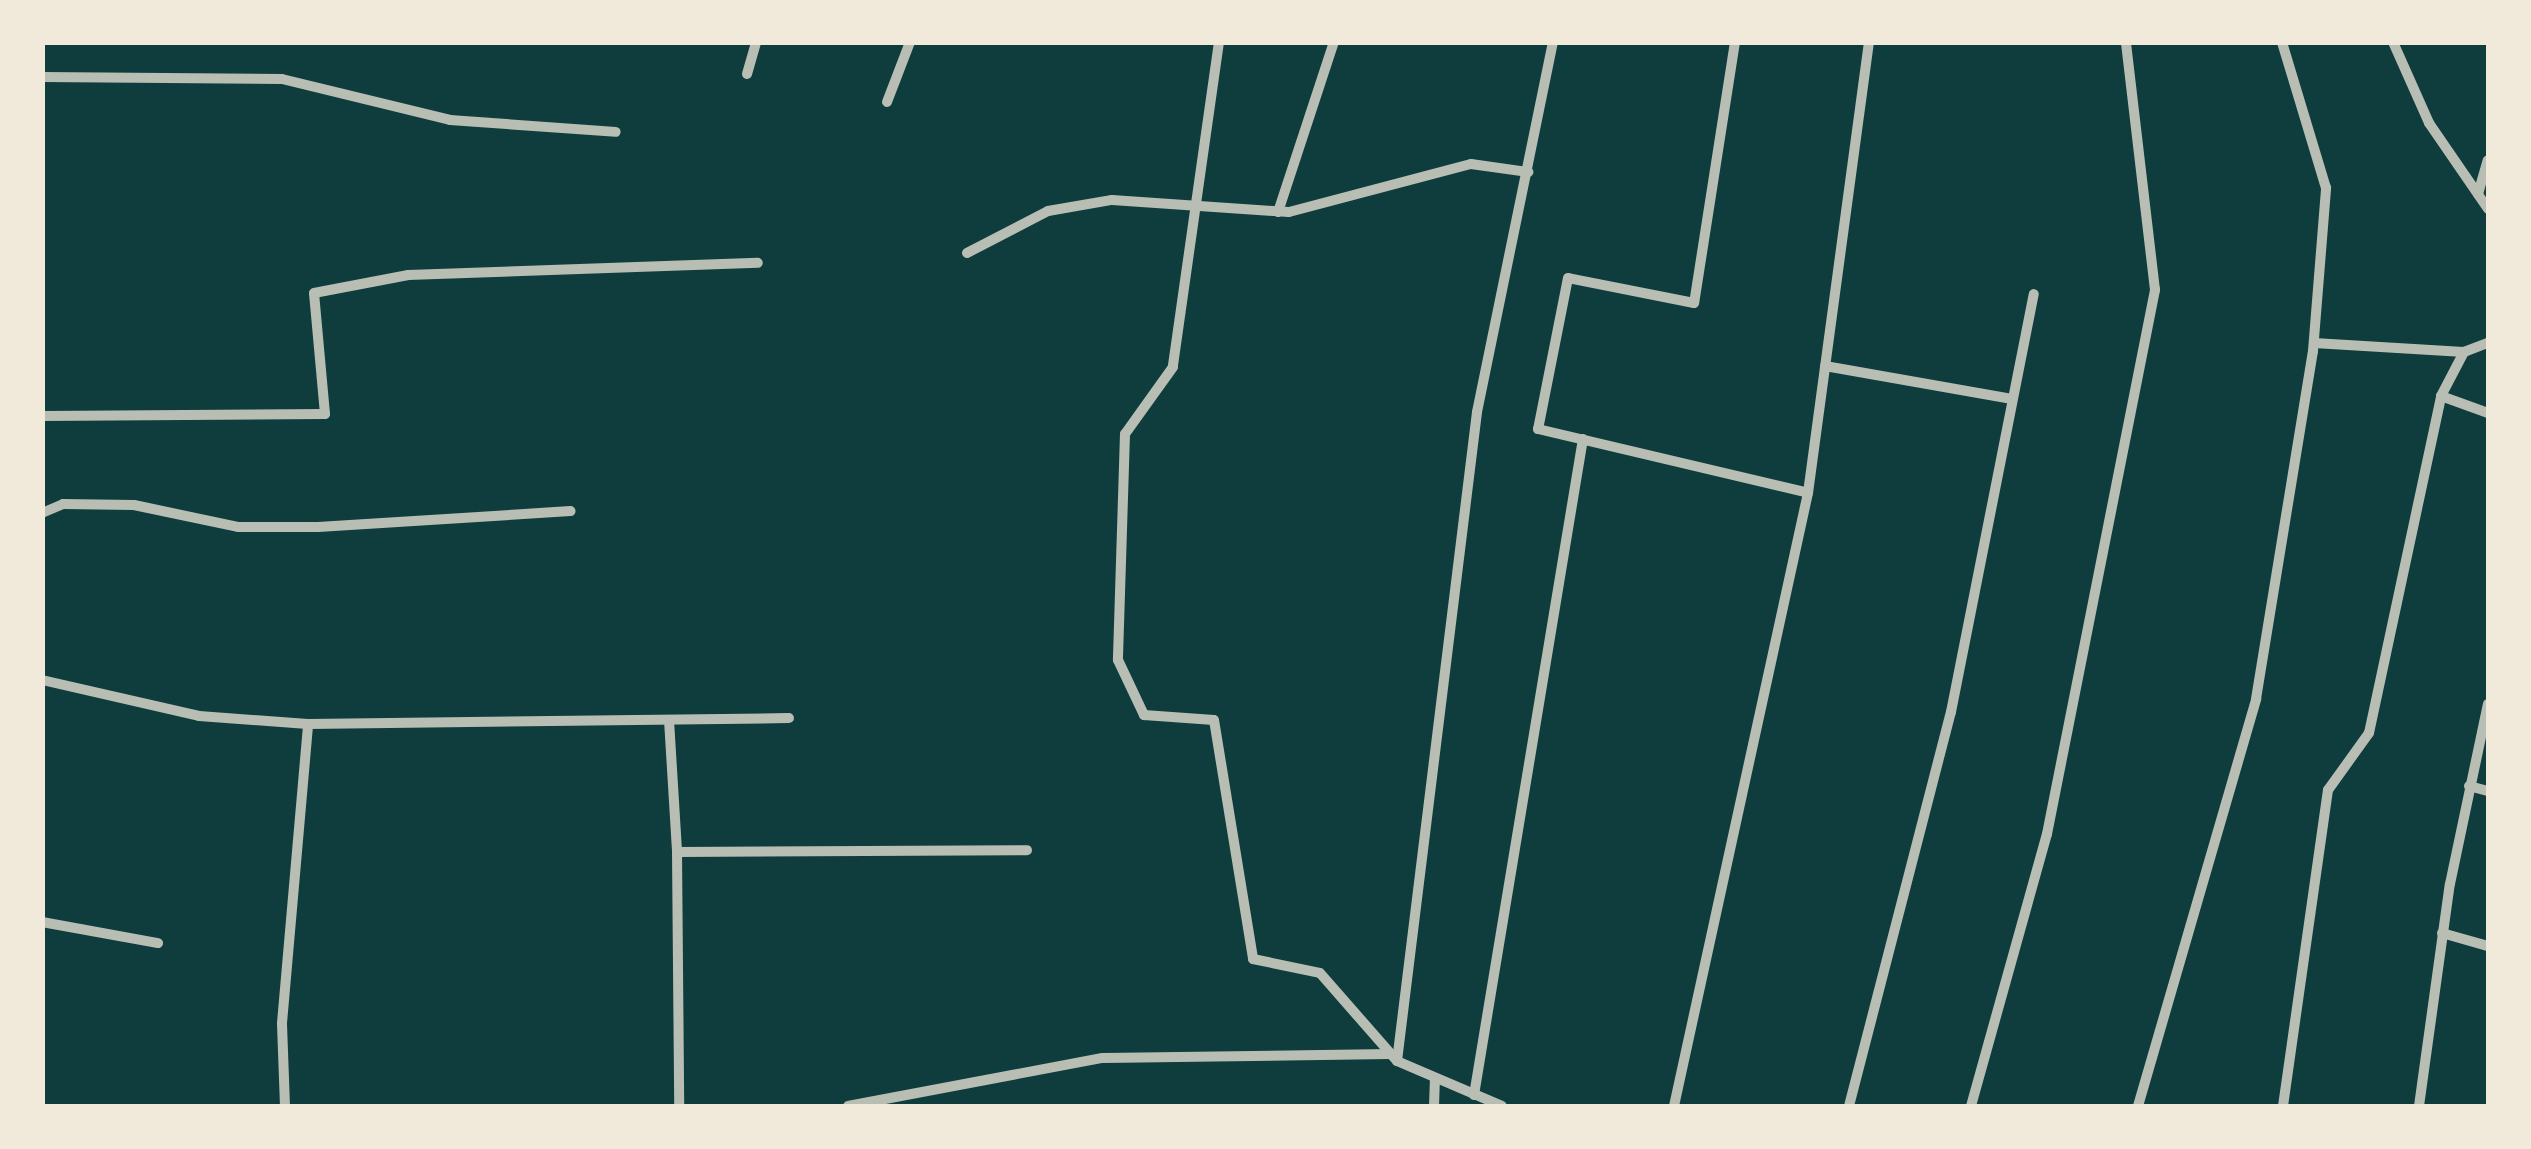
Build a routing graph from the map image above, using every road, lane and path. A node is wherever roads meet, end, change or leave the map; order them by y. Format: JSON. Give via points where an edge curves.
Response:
{"nodes":[{"id":1,"x":756,"y":42,"type":"edge"},
{"id":2,"x":910,"y":42,"type":"edge"},
{"id":3,"x":1219,"y":42,"type":"edge"},
{"id":4,"x":1334,"y":42,"type":"edge"},
{"id":5,"x":1554,"y":42,"type":"edge"},
{"id":6,"x":1735,"y":42,"type":"edge"},
{"id":7,"x":1869,"y":42,"type":"edge"},
{"id":8,"x":2126,"y":42,"type":"edge"},
{"id":9,"x":2282,"y":42,"type":"edge"},
{"id":10,"x":2393,"y":42,"type":"edge"},
{"id":11,"x":747,"y":74,"type":"dead end"},
{"id":12,"x":42,"y":76,"type":"edge"},
{"id":13,"x":887,"y":102,"type":"dead end"},
{"id":14,"x":616,"y":132,"type":"dead end"},
{"id":15,"x":2488,"y":160,"type":"edge"},
{"id":16,"x":1528,"y":172,"type":"junction"},
{"id":17,"x":2478,"y":194,"type":"junction"},
{"id":18,"x":2488,"y":209,"type":"edge"},
{"id":19,"x":1191,"y":212,"type":"junction"},
{"id":20,"x":1278,"y":212,"type":"junction"},
{"id":21,"x":967,"y":253,"type":"dead end"},
{"id":22,"x":758,"y":262,"type":"dead end"},
{"id":23,"x":2034,"y":294,"type":"dead end"},
{"id":24,"x":2314,"y":342,"type":"junction"},
{"id":25,"x":2488,"y":343,"type":"edge"},
{"id":26,"x":2464,"y":352,"type":"junction"},
{"id":27,"x":1825,"y":366,"type":"junction"},
{"id":28,"x":2441,"y":396,"type":"junction"},
{"id":29,"x":2012,"y":399,"type":"junction"},
{"id":30,"x":2488,"y":412,"type":"edge"},
{"id":31,"x":42,"y":416,"type":"edge"},
{"id":32,"x":1583,"y":440,"type":"junction"},
{"id":33,"x":1808,"y":493,"type":"junction"},
{"id":34,"x":570,"y":512,"type":"dead end"},
{"id":35,"x":42,"y":513,"type":"edge"},
{"id":36,"x":42,"y":680,"type":"edge"},
{"id":37,"x":2488,"y":704,"type":"edge"},
{"id":38,"x":790,"y":718,"type":"dead end"},
{"id":39,"x":669,"y":720,"type":"junction"},
{"id":40,"x":308,"y":724,"type":"junction"},
{"id":41,"x":2468,"y":786,"type":"junction"},
{"id":42,"x":2488,"y":791,"type":"edge"},
{"id":43,"x":1028,"y":850,"type":"dead end"},
{"id":44,"x":677,"y":852,"type":"junction"},
{"id":45,"x":42,"y":922,"type":"edge"},
{"id":46,"x":2442,"y":933,"type":"junction"},
{"id":47,"x":158,"y":943,"type":"dead end"},
{"id":48,"x":2488,"y":946,"type":"edge"},
{"id":49,"x":1394,"y":1058,"type":"junction"},
{"id":50,"x":1435,"y":1078,"type":"junction"},
{"id":51,"x":1474,"y":1095,"type":"junction"},
{"id":52,"x":284,"y":1106,"type":"edge"},
{"id":53,"x":680,"y":1106,"type":"edge"},
{"id":54,"x":848,"y":1106,"type":"edge"},
{"id":55,"x":1434,"y":1106,"type":"edge"},
{"id":56,"x":1502,"y":1106,"type":"edge"},
{"id":57,"x":1674,"y":1106,"type":"edge"},
{"id":58,"x":1849,"y":1106,"type":"edge"},
{"id":59,"x":1971,"y":1106,"type":"edge"},
{"id":60,"x":2138,"y":1106,"type":"edge"},
{"id":61,"x":2284,"y":1106,"type":"edge"},
{"id":62,"x":2419,"y":1106,"type":"edge"}],
"edges":[{"from":1,"to":11,"type":"street"},
{"from":2,"to":13,"type":"street"},
{"from":3,"to":19,"type":"street"},
{"from":4,"to":20,"type":"street"},
{"from":5,"to":16,"type":"street"},
{"from":6,"to":32,"type":"street","via":[[1694,302],[1568,278],[1538,429]]},
{"from":7,"to":27,"type":"street"},
{"from":8,"to":59,"type":"street","via":[[2155,290],[2047,834]]},
{"from":9,"to":24,"type":"street","via":[[2326,188]]},
{"from":10,"to":17,"type":"street","via":[[2428,123]]},
{"from":12,"to":14,"type":"street","via":[[282,79],[450,120]]},
{"from":15,"to":17,"type":"street"},
{"from":16,"to":20,"type":"street","via":[[1472,164]]},
{"from":16,"to":49,"type":"street","via":[[1477,412]]},
{"from":17,"to":18,"type":"street"},
{"from":19,"to":20,"type":"street"},
{"from":19,"to":21,"type":"street","via":[[1112,200],[1048,211]]},
{"from":19,"to":49,"type":"street","via":[[1174,367],[1125,434],[1118,660],[1144,714],[1214,720],[1253,958],[1320,973]]},
{"from":22,"to":31,"type":"street","via":[[408,274],[314,294],[325,414]]},
{"from":23,"to":29,"type":"street"},
{"from":24,"to":26,"type":"street"},
{"from":24,"to":60,"type":"street","via":[[2256,699]]},
{"from":25,"to":26,"type":"street"},
{"from":26,"to":28,"type":"street"},
{"from":27,"to":29,"type":"street"},
{"from":27,"to":33,"type":"street"},
{"from":28,"to":30,"type":"street"},
{"from":28,"to":61,"type":"street","via":[[2368,732],[2328,790]]},
{"from":29,"to":58,"type":"street","via":[[1946,731]]},
{"from":32,"to":33,"type":"street"},
{"from":32,"to":51,"type":"street"},
{"from":33,"to":57,"type":"street"},
{"from":34,"to":35,"type":"street","via":[[318,527],[238,527],[134,504],[63,504]]},
{"from":36,"to":40,"type":"street","via":[[199,716]]},
{"from":37,"to":41,"type":"street"},
{"from":38,"to":39,"type":"street"},
{"from":39,"to":40,"type":"street"},
{"from":39,"to":44,"type":"street"},
{"from":40,"to":52,"type":"street","via":[[282,1024]]},
{"from":41,"to":42,"type":"street"},
{"from":41,"to":46,"type":"street"},
{"from":43,"to":44,"type":"street"},
{"from":44,"to":53,"type":"street"},
{"from":45,"to":47,"type":"street"},
{"from":46,"to":48,"type":"street"},
{"from":46,"to":62,"type":"street"},
{"from":49,"to":50,"type":"street"},
{"from":49,"to":54,"type":"street","via":[[1103,1058]]},
{"from":50,"to":51,"type":"street"},
{"from":50,"to":55,"type":"street"},
{"from":51,"to":56,"type":"street"}]}
